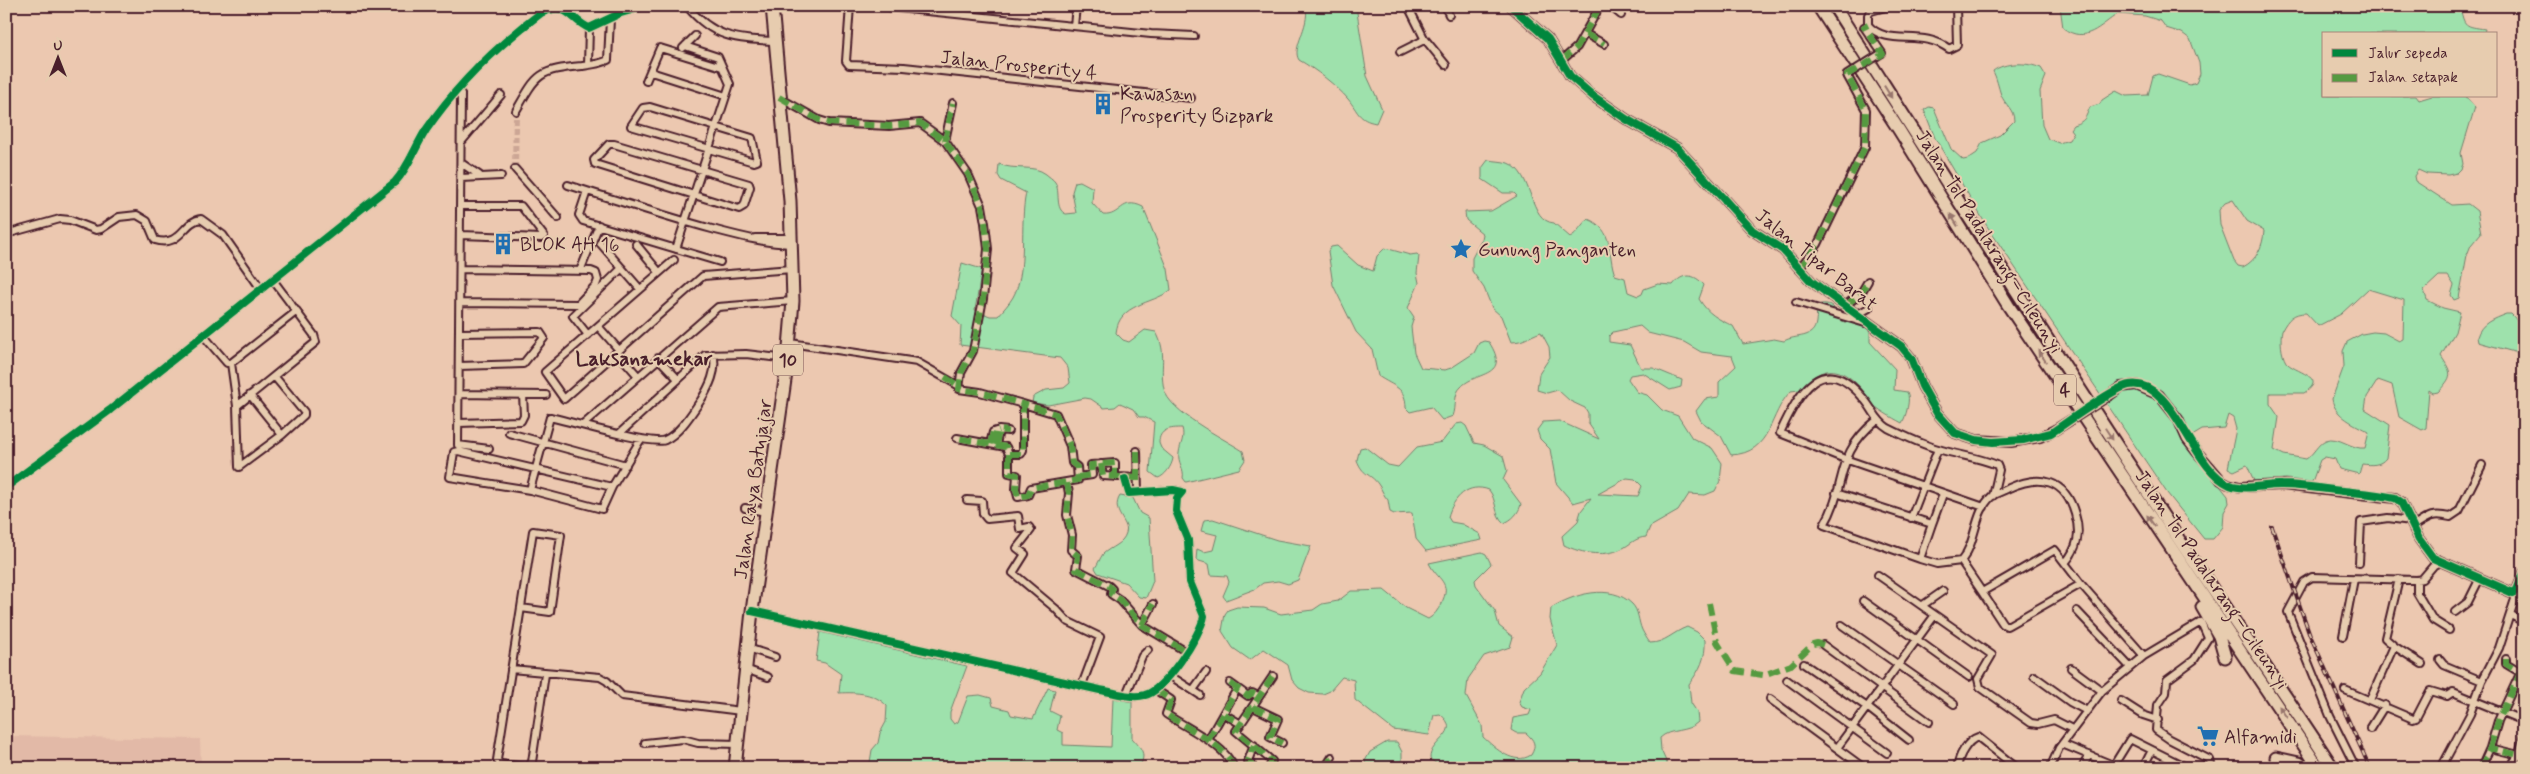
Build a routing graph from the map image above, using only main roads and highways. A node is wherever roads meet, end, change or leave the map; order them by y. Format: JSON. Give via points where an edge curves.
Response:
{"nodes":[{"id":1,"x":772,"y":6,"type":"edge"},
{"id":2,"x":1818,"y":6,"type":"edge"},
{"id":3,"x":1834,"y":6,"type":"edge"},
{"id":4,"x":2168,"y":544,"type":"junction"},
{"id":5,"x":2225,"y":657,"type":"dead end"},
{"id":6,"x":2276,"y":758,"type":"dead end"},
{"id":7,"x":735,"y":768,"type":"edge"},
{"id":8,"x":2306,"y":768,"type":"edge"},
{"id":9,"x":2319,"y":768,"type":"edge"},
{"id":10,"x":2333,"y":768,"type":"edge"}],
"edges":[{"from":1,"to":7,"type":"highway","name":"Jalan Raya Batujajar","number":"10","via":[[792,241],[793,301],[788,359],[752,610]]},
{"from":4,"to":2,"type":"highway","name":"Jalan Tol Padalarang–Cileunyi","number":"4","one_way":true,"via":[[2008,305]]},
{"from":3,"to":10,"type":"highway","name":"Jalan Tol Padalarang–Cileunyi","number":"4","one_way":true,"via":[[2155,505]]},
{"from":4,"to":5,"type":"highway","via":[[2175,564],[2213,624]]},
{"from":9,"to":4,"type":"highway","name":"Jalan Tol Padalarang–Cileunyi","number":"4","one_way":true},
{"from":6,"to":8,"type":"highway","via":[[2299,763]]}]}
